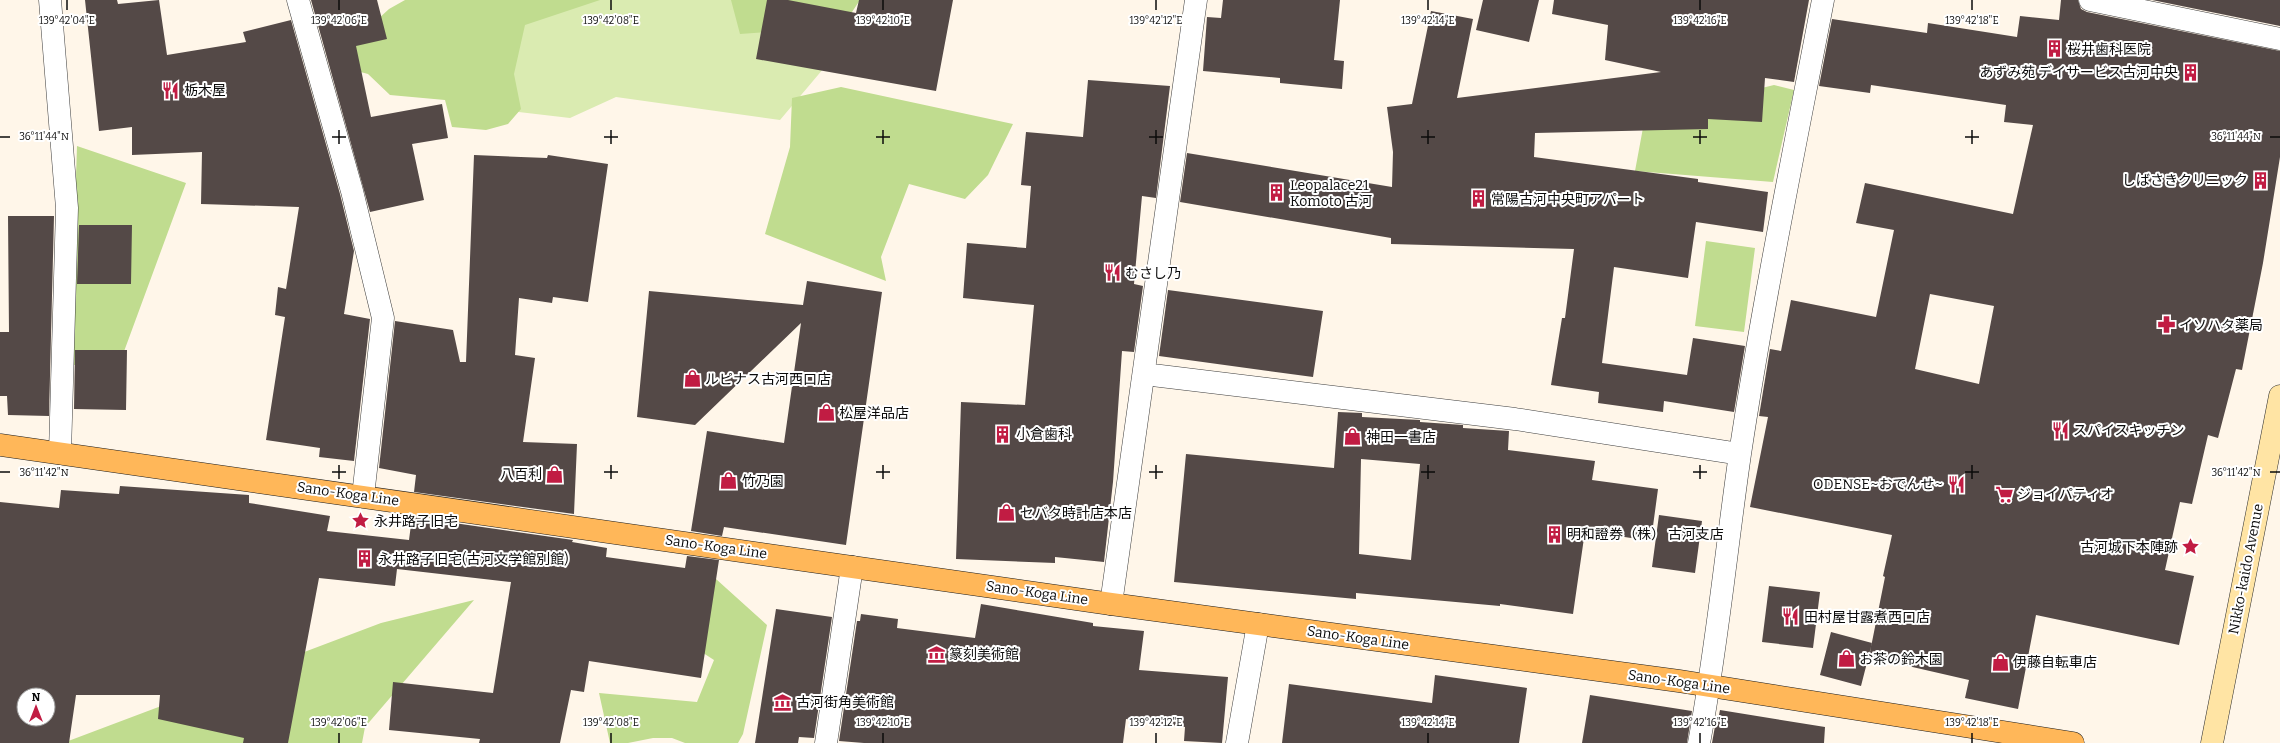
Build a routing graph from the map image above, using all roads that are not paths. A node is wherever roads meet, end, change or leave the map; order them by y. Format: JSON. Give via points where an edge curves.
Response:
{"nodes":[{"id":1,"x":50,"y":0,"type":"edge"},
{"id":2,"x":298,"y":0,"type":"edge"},
{"id":3,"x":1196,"y":0,"type":"edge"},
{"id":4,"x":1822,"y":0,"type":"edge"},
{"id":5,"x":2090,"y":0,"type":"edge"},
{"id":6,"x":2280,"y":39,"type":"edge"},
{"id":7,"x":1144,"y":374,"type":"junction"},
{"id":8,"x":2280,"y":396,"type":"edge"},
{"id":9,"x":0,"y":445,"type":"edge"},
{"id":10,"x":60,"y":453,"type":"junction"},
{"id":11,"x":1740,"y":454,"type":"junction"},
{"id":12,"x":2272,"y":478,"type":"edge"},
{"id":13,"x":363,"y":496,"type":"junction"},
{"id":14,"x":852,"y":567,"type":"junction"},
{"id":15,"x":1111,"y":604,"type":"junction"},
{"id":16,"x":1258,"y":624,"type":"junction"},
{"id":17,"x":1710,"y":686,"type":"junction"},
{"id":18,"x":826,"y":743,"type":"edge"},
{"id":19,"x":1237,"y":743,"type":"edge"},
{"id":20,"x":1699,"y":743,"type":"edge"},
{"id":21,"x":2073,"y":743,"type":"edge"},
{"id":22,"x":2212,"y":743,"type":"edge"}],
"edges":[{"from":1,"to":10,"type":"street","via":[[67,208]]},
{"from":2,"to":13,"type":"street","via":[[352,191],[383,318]]},
{"from":3,"to":7,"type":"street"},
{"from":4,"to":11,"type":"street"},
{"from":5,"to":6,"type":"street"},
{"from":7,"to":11,"type":"street","via":[[1515,419]]},
{"from":7,"to":15,"type":"street"},
{"from":8,"to":12,"type":"main road","name":"Nikko-kaido Avenue"},
{"from":9,"to":10,"type":"main road","name":"Sano-Koga Line"},
{"from":10,"to":13,"type":"main road","name":"Sano-Koga Line"},
{"from":11,"to":17,"type":"street"},
{"from":12,"to":22,"type":"main road","name":"Nikko-kaido Avenue"},
{"from":13,"to":14,"type":"main road","name":"Sano-Koga Line"},
{"from":14,"to":15,"type":"main road","name":"Sano-Koga Line"},
{"from":14,"to":18,"type":"street"},
{"from":15,"to":16,"type":"main road","name":"Sano-Koga Line"},
{"from":16,"to":17,"type":"main road","name":"Sano-Koga Line"},
{"from":16,"to":19,"type":"street"},
{"from":17,"to":20,"type":"street"},
{"from":17,"to":21,"type":"main road","name":"Sano-Koga Line"}]}
